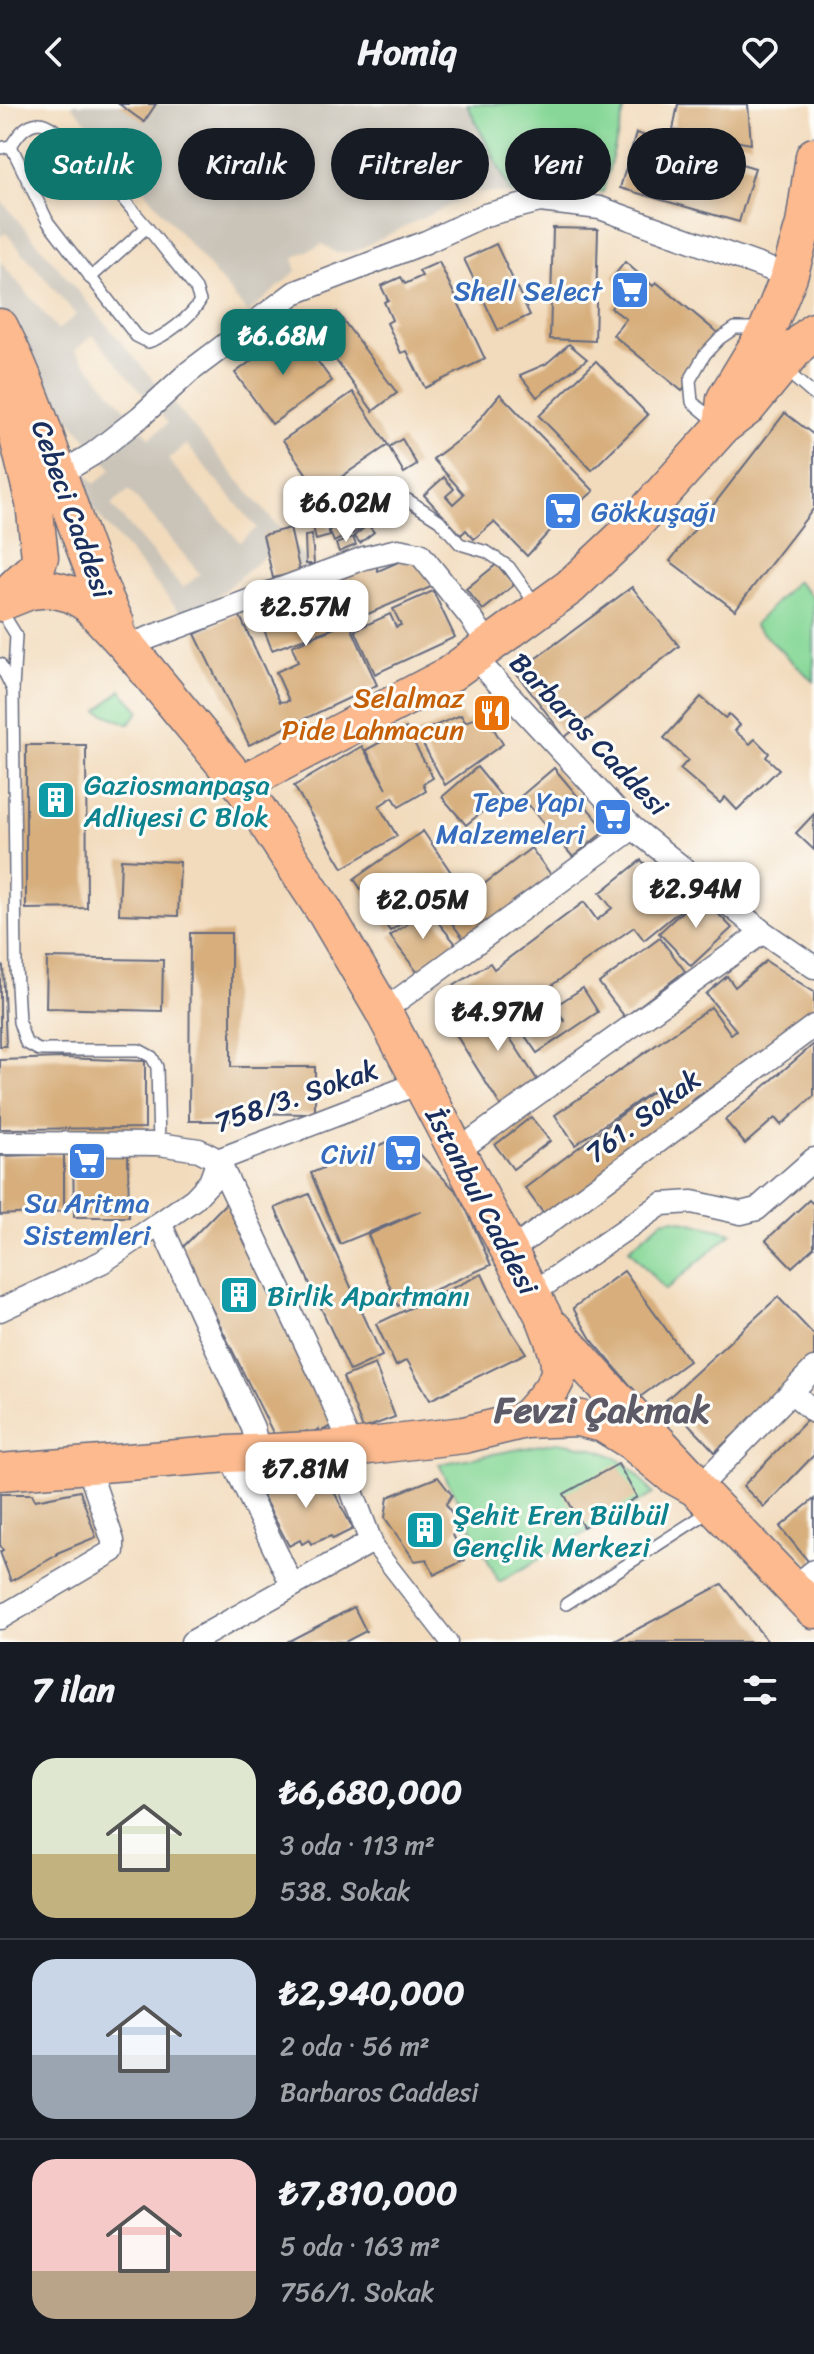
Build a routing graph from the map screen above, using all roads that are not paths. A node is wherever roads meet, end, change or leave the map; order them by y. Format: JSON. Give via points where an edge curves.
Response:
{"nodes":[{"id":1,"x":5,"y":147,"type":"edge"},
{"id":2,"x":814,"y":156,"type":"edge"},
{"id":3,"x":147,"y":227,"type":"junction"},
{"id":4,"x":789,"y":276,"type":"junction"},
{"id":5,"x":90,"y":278,"type":"junction"},
{"id":6,"x":0,"y":327,"type":"edge"},
{"id":7,"x":814,"y":331,"type":"edge"},
{"id":8,"x":0,"y":360,"type":"edge"},
{"id":9,"x":781,"y":366,"type":"junction"},
{"id":10,"x":814,"y":395,"type":"edge"},
{"id":11,"x":722,"y":427,"type":"junction"},
{"id":12,"x":41,"y":470,"type":"junction"},
{"id":13,"x":408,"y":500,"type":"dead end"},
{"id":14,"x":0,"y":602,"type":"edge"},
{"id":15,"x":0,"y":609,"type":"edge"},
{"id":16,"x":540,"y":609,"type":"junction"},
{"id":17,"x":127,"y":646,"type":"junction"},
{"id":18,"x":482,"y":651,"type":"junction"},
{"id":19,"x":0,"y":664,"type":"edge"},
{"id":20,"x":13,"y":690,"type":"junction"},
{"id":21,"x":234,"y":774,"type":"junction"},
{"id":22,"x":633,"y":828,"type":"junction"},
{"id":23,"x":763,"y":932,"type":"junction"},
{"id":24,"x":814,"y":967,"type":"edge"},
{"id":25,"x":383,"y":1011,"type":"junction"},
{"id":26,"x":814,"y":1026,"type":"edge"},
{"id":27,"x":419,"y":1083,"type":"junction"},
{"id":28,"x":0,"y":1143,"type":"edge"},
{"id":29,"x":159,"y":1144,"type":"junction"},
{"id":30,"x":456,"y":1152,"type":"junction"},
{"id":31,"x":814,"y":1159,"type":"edge"},
{"id":32,"x":218,"y":1160,"type":"junction"},
{"id":33,"x":160,"y":1223,"type":"junction"},
{"id":34,"x":508,"y":1253,"type":"junction"},
{"id":35,"x":538,"y":1307,"type":"junction"},
{"id":36,"x":0,"y":1310,"type":"edge"},
{"id":37,"x":814,"y":1369,"type":"edge"},
{"id":38,"x":792,"y":1392,"type":"junction"},
{"id":39,"x":814,"y":1412,"type":"edge"},
{"id":40,"x":525,"y":1420,"type":"junction"},
{"id":41,"x":344,"y":1448,"type":"junction"},
{"id":42,"x":244,"y":1453,"type":"junction"},
{"id":43,"x":87,"y":1464,"type":"junction"},
{"id":44,"x":0,"y":1472,"type":"edge"},
{"id":45,"x":706,"y":1498,"type":"junction"},
{"id":46,"x":371,"y":1542,"type":"junction"},
{"id":47,"x":292,"y":1585,"type":"junction"},
{"id":48,"x":807,"y":1590,"type":"edge"},
{"id":49,"x":566,"y":1604,"type":"dead end"},
{"id":50,"x":0,"y":1618,"type":"edge"},
{"id":51,"x":192,"y":1642,"type":"edge"},
{"id":52,"x":449,"y":1642,"type":"edge"}],
"edges":[{"from":1,"to":3,"type":"lane","via":[[35,123],[50,125]]},
{"from":1,"to":5,"type":"lane","via":[[48,222]]},
{"from":2,"to":4,"type":"main road","via":[[804,224]]},
{"from":3,"to":5,"type":"lane"},
{"from":3,"to":5,"type":"lane","via":[[196,289],[200,301],[195,309],[148,342],[136,336]]},
{"from":4,"to":11,"type":"main road","via":[[768,328],[725,399]]},
{"from":4,"to":12,"type":"street","via":[[600,208],[540,201],[485,215],[294,293],[93,454]]},
{"from":6,"to":12,"type":"main road","name":"Cebeci Caddesi","via":[[21,368]]},
{"from":7,"to":9,"type":"main road"},
{"from":8,"to":12,"type":"main road","name":"Cebeci Caddesi"},
{"from":9,"to":10,"type":"lane"},
{"from":9,"to":11,"type":"main road","via":[[747,408]]},
{"from":11,"to":16,"type":"main road","via":[[605,556]]},
{"from":12,"to":14,"type":"main road","name":"Cebeci Caddesi","via":[[40,557]]},
{"from":12,"to":17,"type":"main road","name":"Cebeci Caddesi"},
{"from":13,"to":16,"type":"lane","via":[[439,520],[460,544],[487,552],[509,567]]},
{"from":14,"to":17,"type":"main road","via":[[30,591],[71,594],[88,604]]},
{"from":15,"to":20,"type":"lane","via":[[16,635]]},
{"from":16,"to":18,"type":"main road"},
{"from":17,"to":18,"type":"street","name":"Barbaros Caddesi","via":[[398,550],[420,554],[471,618]]},
{"from":17,"to":21,"type":"main road","name":"İstanbul Caddesi"},
{"from":18,"to":21,"type":"main road","via":[[447,676]]},
{"from":18,"to":22,"type":"street","name":"Barbaros Caddesi"},
{"from":19,"to":20,"type":"lane"},
{"from":20,"to":29,"type":"lane","via":[[19,1022],[26,1043],[39,1050],[139,1050],[152,1057],[157,1067]]},
{"from":21,"to":25,"type":"main road","name":"İstanbul Caddesi"},
{"from":22,"to":23,"type":"street","name":"Barbaros Caddesi"},
{"from":22,"to":25,"type":"street"},
{"from":23,"to":24,"type":"street","name":"Barbaros Caddesi"},
{"from":23,"to":30,"type":"street"},
{"from":25,"to":27,"type":"main road","name":"İstanbul Caddesi"},
{"from":26,"to":34,"type":"street","name":"761. Sokak"},
{"from":27,"to":30,"type":"main road","name":"İstanbul Caddesi"},
{"from":27,"to":32,"type":"street","name":"758/3. Sokak"},
{"from":28,"to":29,"type":"street","name":"758/3. Sokak"},
{"from":29,"to":32,"type":"street","name":"758/3. Sokak","via":[[199,1150]]},
{"from":30,"to":34,"type":"main road","name":"İstanbul Caddesi"},
{"from":31,"to":35,"type":"street","via":[[757,1209],[741,1213],[692,1202],[662,1204]]},
{"from":32,"to":33,"type":"street","via":[[210,1182]]},
{"from":32,"to":41,"type":"street","via":[[325,1384]]},
{"from":33,"to":36,"type":"street","via":[[102,1262]]},
{"from":33,"to":42,"type":"street","via":[[253,1428]]},
{"from":34,"to":35,"type":"main road","name":"İstanbul Caddesi"},
{"from":35,"to":40,"type":"main road","via":[[561,1373]]},
{"from":35,"to":45,"type":"main road"},
{"from":37,"to":38,"type":"street"},
{"from":38,"to":39,"type":"street"},
{"from":38,"to":45,"type":"street"},
{"from":40,"to":41,"type":"main road","via":[[464,1435]]},
{"from":40,"to":45,"type":"main road","via":[[577,1418],[603,1424]]},
{"from":41,"to":42,"type":"main road"},
{"from":41,"to":46,"type":"street"},
{"from":42,"to":43,"type":"main road"},
{"from":42,"to":47,"type":"street"},
{"from":43,"to":44,"type":"main road"},
{"from":43,"to":50,"type":"street","via":[[113,1551]]},
{"from":45,"to":48,"type":"main road"},
{"from":45,"to":49,"type":"lane"},
{"from":46,"to":47,"type":"street"},
{"from":46,"to":52,"type":"street"},
{"from":47,"to":51,"type":"street"}]}
